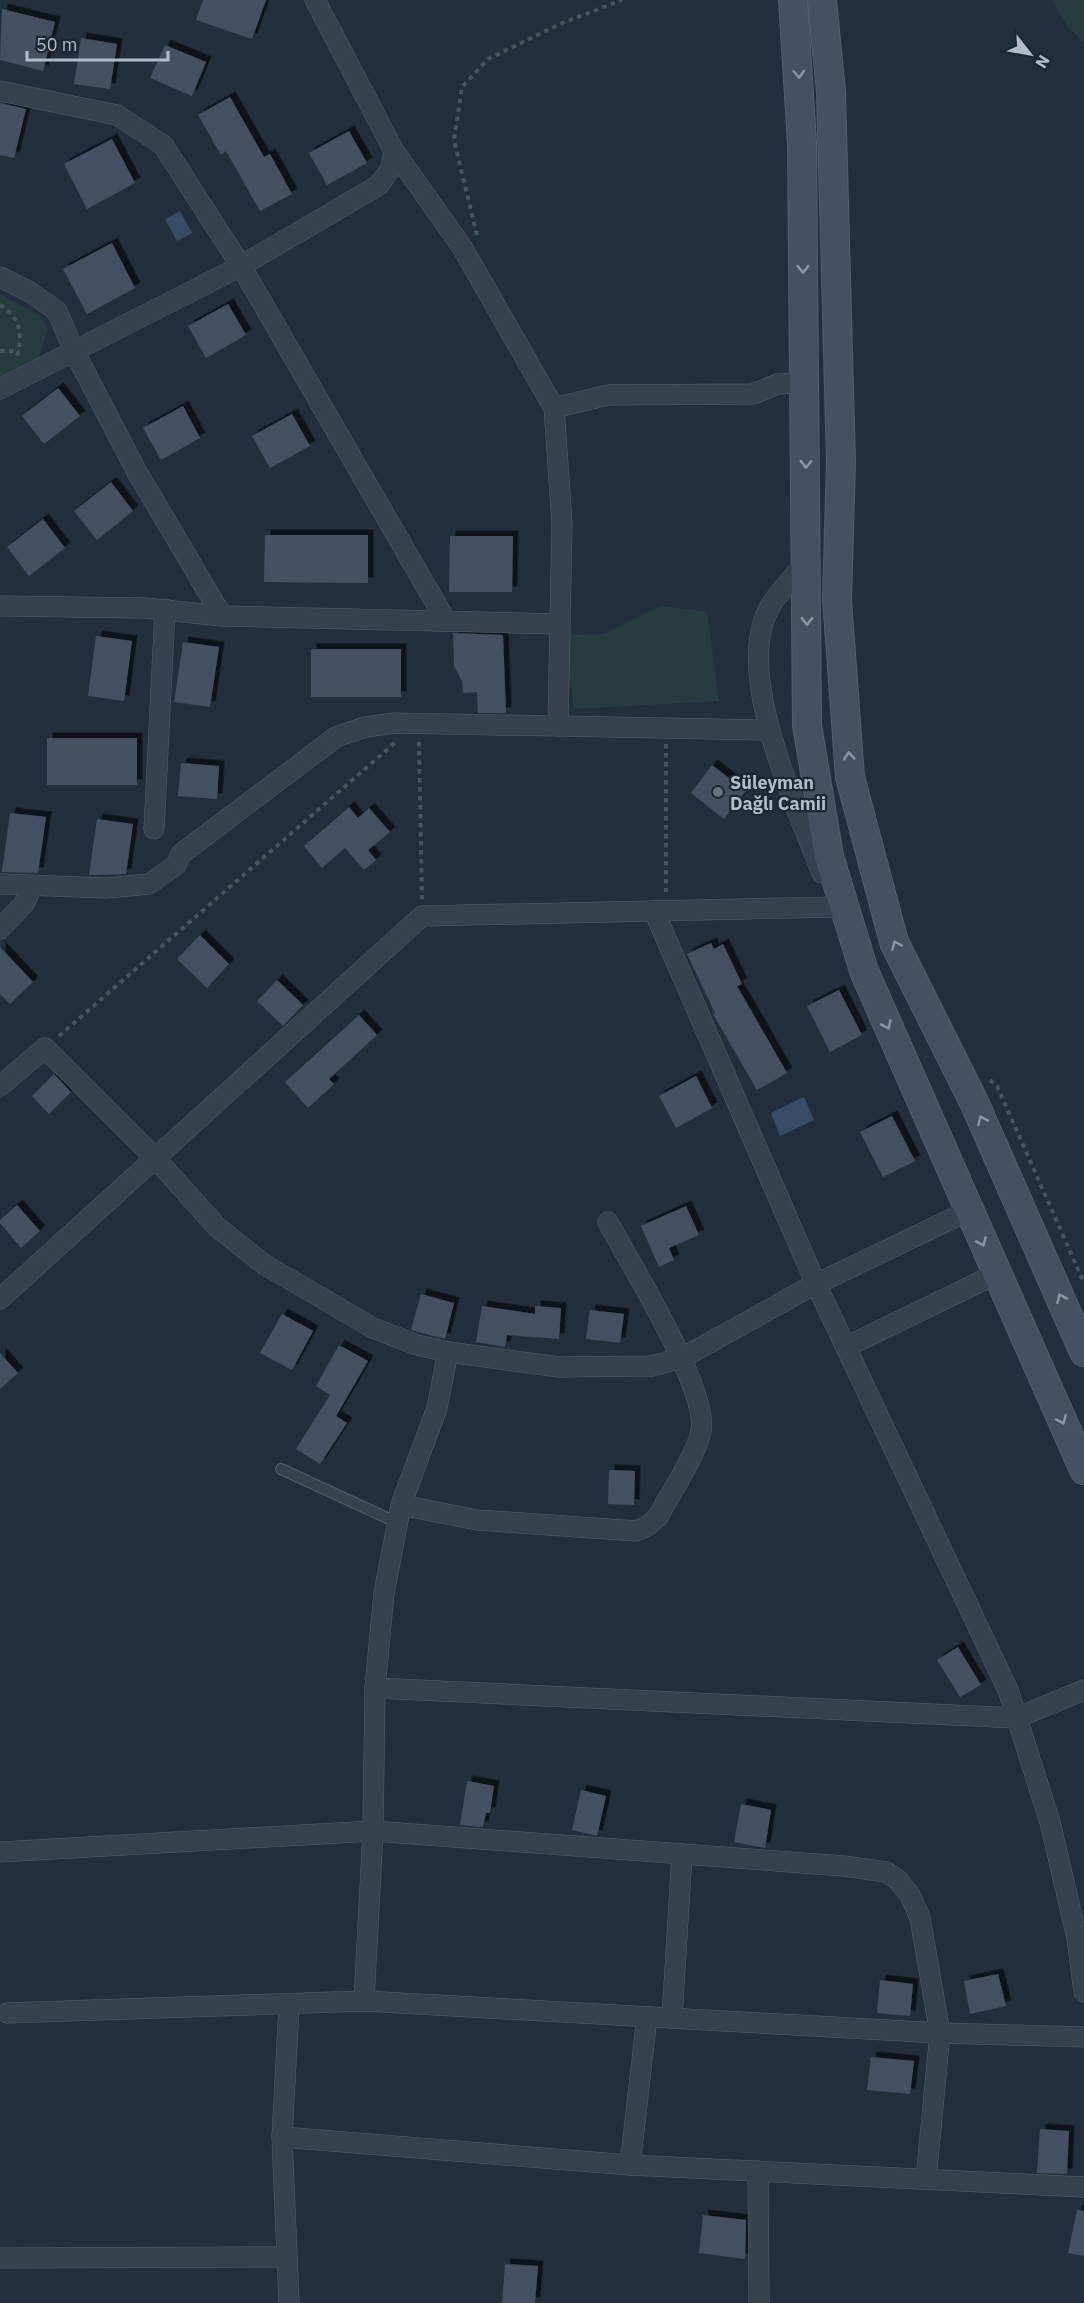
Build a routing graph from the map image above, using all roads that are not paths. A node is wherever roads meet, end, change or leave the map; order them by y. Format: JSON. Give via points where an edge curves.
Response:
{"nodes":[{"id":1,"x":315,"y":0,"type":"edge"},
{"id":2,"x":793,"y":0,"type":"edge"},
{"id":3,"x":822,"y":0,"type":"edge"},
{"id":4,"x":0,"y":92,"type":"edge"},
{"id":5,"x":394,"y":151,"type":"junction"},
{"id":6,"x":241,"y":266,"type":"junction"},
{"id":7,"x":0,"y":277,"type":"edge"},
{"id":8,"x":74,"y":351,"type":"junction"},
{"id":9,"x":806,"y":382,"type":"junction"},
{"id":10,"x":0,"y":389,"type":"edge"},
{"id":11,"x":554,"y":408,"type":"junction"},
{"id":12,"x":806,"y":562,"type":"junction"},
{"id":13,"x":0,"y":606,"type":"edge"},
{"id":14,"x":165,"y":609,"type":"junction"},
{"id":15,"x":222,"y":616,"type":"junction"},
{"id":16,"x":446,"y":621,"type":"junction"},
{"id":17,"x":560,"y":624,"type":"junction"},
{"id":18,"x":558,"y":726,"type":"junction"},
{"id":19,"x":768,"y":730,"type":"junction"},
{"id":20,"x":154,"y":829,"type":"dead end"},
{"id":21,"x":0,"y":884,"type":"edge"},
{"id":22,"x":32,"y":886,"type":"junction"},
{"id":23,"x":836,"y":907,"type":"junction"},
{"id":24,"x":660,"y":911,"type":"junction"},
{"id":25,"x":0,"y":929,"type":"edge"},
{"id":26,"x":864,"y":971,"type":"junction"},
{"id":27,"x":0,"y":1086,"type":"edge"},
{"id":28,"x":157,"y":1160,"type":"junction"},
{"id":29,"x":968,"y":1211,"type":"junction"},
{"id":30,"x":608,"y":1222,"type":"dead end"},
{"id":31,"x":996,"y":1274,"type":"junction"},
{"id":32,"x":816,"y":1284,"type":"junction"},
{"id":33,"x":0,"y":1299,"type":"edge"},
{"id":34,"x":846,"y":1347,"type":"junction"},
{"id":35,"x":448,"y":1352,"type":"junction"},
{"id":36,"x":1084,"y":1352,"type":"edge"},
{"id":37,"x":682,"y":1358,"type":"junction"},
{"id":38,"x":281,"y":1469,"type":"dead end"},
{"id":39,"x":1084,"y":1470,"type":"edge"},
{"id":40,"x":399,"y":1514,"type":"junction"},
{"id":41,"x":375,"y":1688,"type":"junction"},
{"id":42,"x":1084,"y":1690,"type":"edge"},
{"id":43,"x":1016,"y":1718,"type":"junction"},
{"id":44,"x":373,"y":1831,"type":"junction"},
{"id":45,"x":0,"y":1852,"type":"edge"},
{"id":46,"x":682,"y":1854,"type":"junction"},
{"id":47,"x":1084,"y":1992,"type":"edge"},
{"id":48,"x":364,"y":2001,"type":"junction"},
{"id":49,"x":289,"y":2006,"type":"junction"},
{"id":50,"x":7,"y":2013,"type":"dead end"},
{"id":51,"x":647,"y":2017,"type":"junction"},
{"id":52,"x":672,"y":2018,"type":"junction"},
{"id":53,"x":940,"y":2033,"type":"junction"},
{"id":54,"x":1084,"y":2037,"type":"edge"},
{"id":55,"x":282,"y":2137,"type":"junction"},
{"id":56,"x":630,"y":2165,"type":"junction"},
{"id":57,"x":758,"y":2171,"type":"junction"},
{"id":58,"x":926,"y":2179,"type":"junction"},
{"id":59,"x":1084,"y":2187,"type":"edge"},
{"id":60,"x":286,"y":2257,"type":"junction"},
{"id":61,"x":0,"y":2258,"type":"edge"},
{"id":62,"x":289,"y":2303,"type":"edge"},
{"id":63,"x":759,"y":2303,"type":"edge"}],
"edges":[{"from":1,"to":5,"type":"street"},
{"from":2,"to":9,"type":"main road","one_way":true,"via":[[802,143]]},
{"from":36,"to":3,"type":"main road","one_way":true,"via":[[974,1102],[894,942],[850,777],[837,599],[841,462],[831,92]]},
{"from":4,"to":6,"type":"street","via":[[117,115],[163,145]]},
{"from":5,"to":6,"type":"street","via":[[391,168],[379,185]]},
{"from":5,"to":11,"type":"street","via":[[462,247]]},
{"from":6,"to":8,"type":"street"},
{"from":6,"to":16,"type":"street"},
{"from":7,"to":8,"type":"street","via":[[57,311]]},
{"from":8,"to":10,"type":"street"},
{"from":8,"to":15,"type":"street","via":[[137,472]]},
{"from":9,"to":11,"type":"street","via":[[778,384],[753,394],[608,396]]},
{"from":9,"to":12,"type":"main road","one_way":true},
{"from":11,"to":17,"type":"street","via":[[562,523]]},
{"from":12,"to":19,"type":"street","via":[[770,606],[757,646]]},
{"from":12,"to":26,"type":"main road","one_way":true,"via":[[807,724],[829,856]]},
{"from":13,"to":14,"type":"street"},
{"from":14,"to":15,"type":"street"},
{"from":14,"to":20,"type":"street"},
{"from":15,"to":16,"type":"street"},
{"from":16,"to":17,"type":"street"},
{"from":17,"to":18,"type":"street"},
{"from":18,"to":19,"type":"street"},
{"from":18,"to":22,"type":"street","via":[[395,723],[365,727],[336,738],[189,847],[176,865],[149,884],[106,888]]},
{"from":19,"to":23,"type":"street"},
{"from":21,"to":22,"type":"street"},
{"from":22,"to":25,"type":"street","via":[[24,904]]},
{"from":23,"to":24,"type":"street"},
{"from":23,"to":26,"type":"street"},
{"from":24,"to":28,"type":"street","via":[[422,916]]},
{"from":24,"to":32,"type":"street"},
{"from":26,"to":29,"type":"main road","one_way":true},
{"from":27,"to":28,"type":"street","via":[[45,1048]]},
{"from":28,"to":33,"type":"street"},
{"from":28,"to":35,"type":"street","via":[[217,1227],[265,1265],[373,1328],[417,1346]]},
{"from":29,"to":31,"type":"main road","one_way":true},
{"from":29,"to":32,"type":"street"},
{"from":30,"to":37,"type":"street"},
{"from":31,"to":34,"type":"street"},
{"from":31,"to":39,"type":"main road","one_way":true},
{"from":32,"to":34,"type":"street"},
{"from":32,"to":37,"type":"street"},
{"from":34,"to":43,"type":"street","via":[[1008,1690]]},
{"from":35,"to":37,"type":"street","via":[[559,1367],[652,1366]]},
{"from":35,"to":40,"type":"street","via":[[437,1408]]},
{"from":37,"to":40,"type":"street","via":[[701,1414],[700,1434],[658,1517],[646,1527],[636,1531]]},
{"from":38,"to":40,"type":"lane"},
{"from":40,"to":41,"type":"street","via":[[384,1593]]},
{"from":41,"to":43,"type":"street"},
{"from":41,"to":44,"type":"street"},
{"from":42,"to":43,"type":"street"},
{"from":43,"to":47,"type":"street","via":[[1050,1822],[1077,1938]]},
{"from":44,"to":45,"type":"street"},
{"from":44,"to":46,"type":"street"},
{"from":44,"to":48,"type":"street"},
{"from":46,"to":52,"type":"street"},
{"from":46,"to":53,"type":"street","via":[[866,1868],[886,1872],[898,1880],[920,1918]]},
{"from":48,"to":49,"type":"street"},
{"from":48,"to":51,"type":"street"},
{"from":49,"to":50,"type":"street"},
{"from":49,"to":55,"type":"street"},
{"from":51,"to":52,"type":"street"},
{"from":51,"to":56,"type":"street"},
{"from":52,"to":53,"type":"street"},
{"from":53,"to":54,"type":"street"},
{"from":53,"to":58,"type":"street"},
{"from":55,"to":56,"type":"street"},
{"from":55,"to":60,"type":"street"},
{"from":56,"to":57,"type":"street"},
{"from":57,"to":58,"type":"street"},
{"from":57,"to":63,"type":"street"},
{"from":58,"to":59,"type":"street"},
{"from":60,"to":61,"type":"street"},
{"from":60,"to":62,"type":"street"}]}
